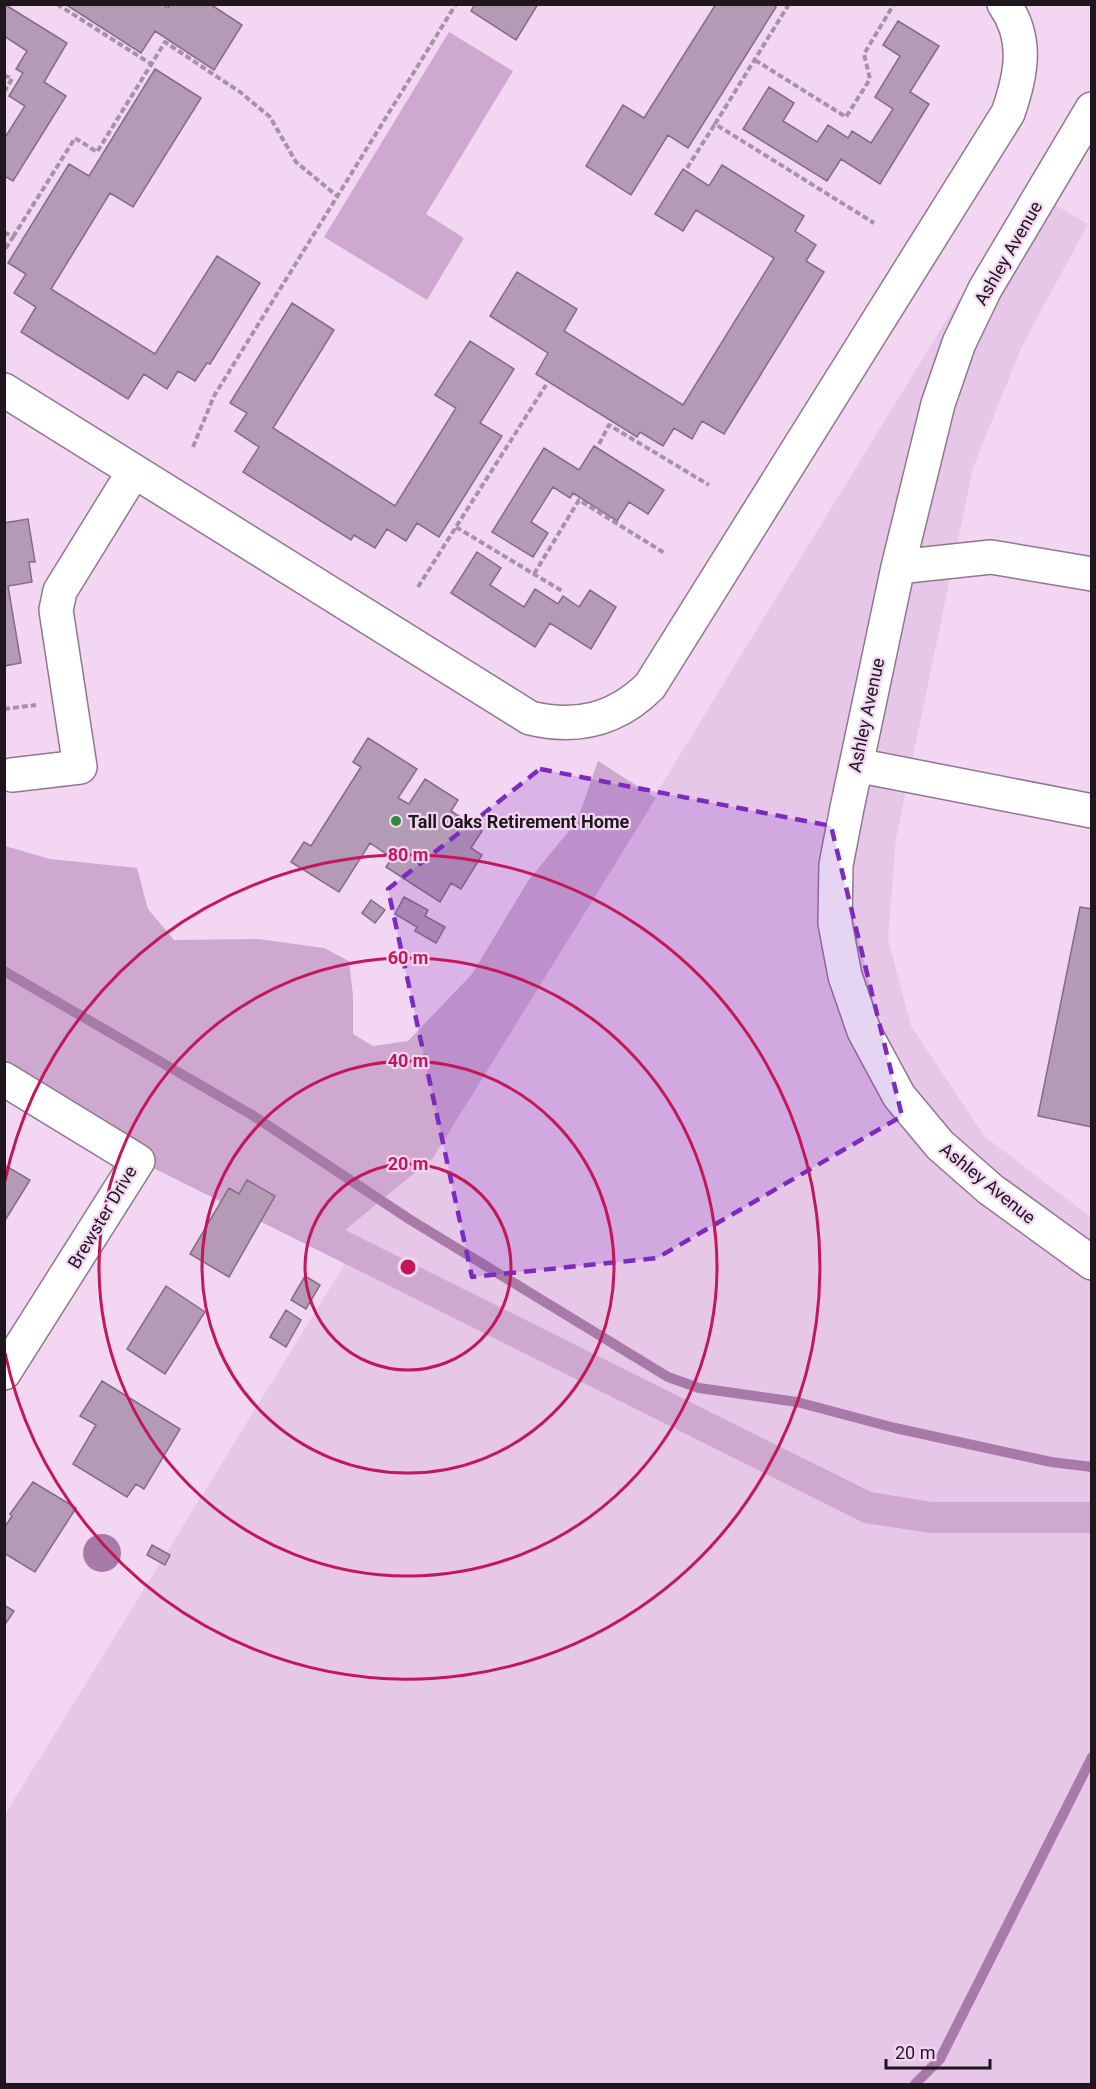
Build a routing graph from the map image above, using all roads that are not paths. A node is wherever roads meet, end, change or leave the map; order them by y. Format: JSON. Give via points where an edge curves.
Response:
{"nodes":[{"id":1,"x":1004,"y":4,"type":"edge"},
{"id":2,"x":1092,"y":109,"type":"edge"},
{"id":3,"x":4,"y":390,"type":"edge"},
{"id":4,"x":134,"y":471,"type":"junction"},
{"id":5,"x":898,"y":567,"type":"junction"},
{"id":6,"x":1092,"y":574,"type":"edge"},
{"id":7,"x":856,"y":765,"type":"junction"},
{"id":8,"x":12,"y":775,"type":"dead end"},
{"id":9,"x":1092,"y":811,"type":"edge"},
{"id":10,"x":4,"y":1079,"type":"edge"},
{"id":11,"x":1092,"y":1263,"type":"edge"},
{"id":12,"x":4,"y":1373,"type":"edge"}],
"edges":[{"from":1,"to":4,"type":"street","via":[[1015,26],[1021,63],[1020,81],[1008,113],[650,686],[620,709],[578,723],[530,718]]},
{"from":2,"to":5,"type":"street","name":"Ashley Avenue","via":[[985,289],[959,343],[938,404]]},
{"from":3,"to":4,"type":"street"},
{"from":4,"to":8,"type":"street","via":[[60,591],[56,610],[80,767]]},
{"from":5,"to":6,"type":"street","via":[[991,558]]},
{"from":5,"to":7,"type":"street","name":"Ashley Avenue"},
{"from":7,"to":9,"type":"street"},
{"from":7,"to":11,"type":"street","name":"Ashley Avenue","via":[[836,865],[835,923],[845,976],[864,1031],[899,1096],[940,1145],[990,1189]]},
{"from":10,"to":12,"type":"street","name":"Brewster Drive","via":[[138,1161]]}]}
